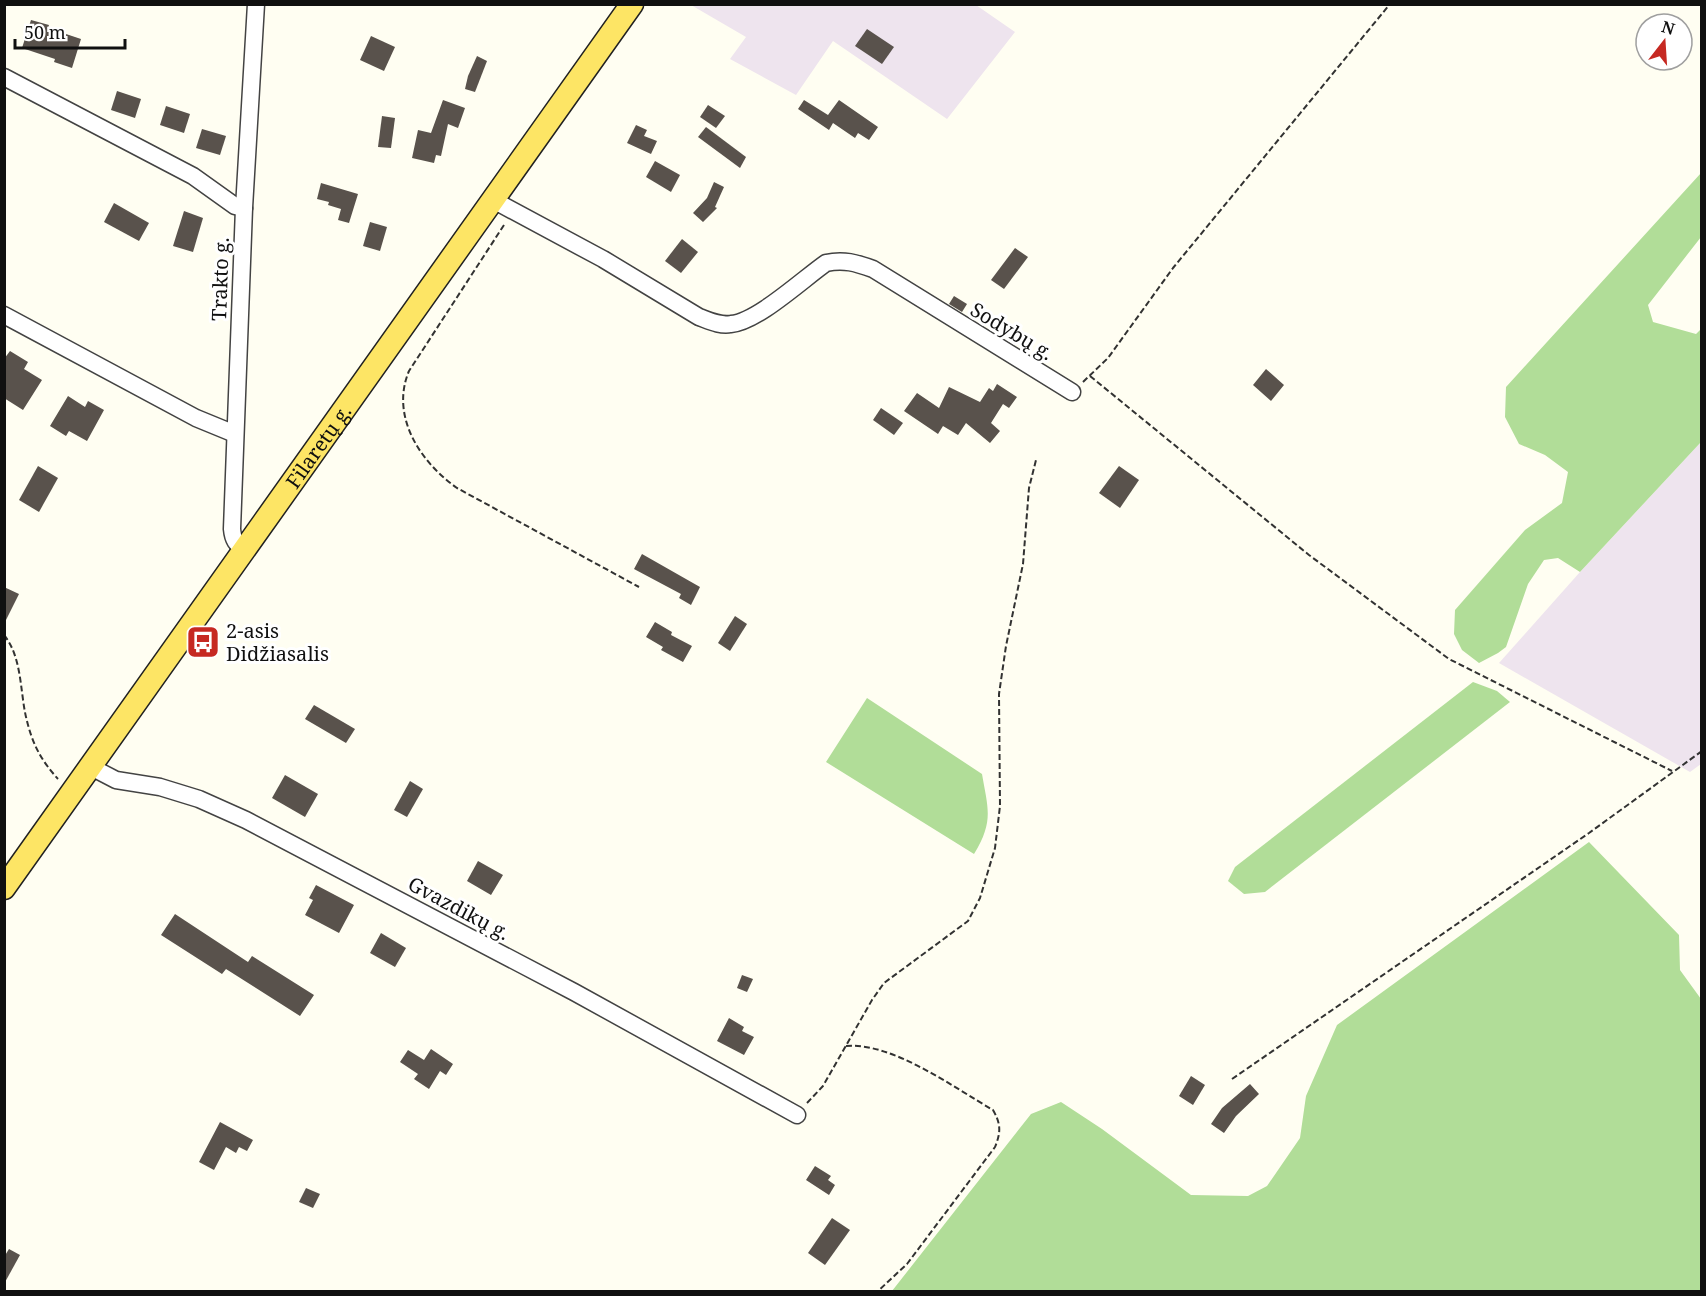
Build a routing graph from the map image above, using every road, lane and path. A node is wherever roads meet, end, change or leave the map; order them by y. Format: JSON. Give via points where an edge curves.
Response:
{"nodes":[{"id":1,"x":256,"y":4,"type":"edge"},
{"id":2,"x":632,"y":4,"type":"edge"},
{"id":3,"x":1390,"y":4,"type":"edge"},
{"id":4,"x":4,"y":77,"type":"edge"},
{"id":5,"x":493,"y":200,"type":"junction"},
{"id":6,"x":244,"y":208,"type":"junction"},
{"id":7,"x":514,"y":210,"type":"junction"},
{"id":8,"x":4,"y":315,"type":"edge"},
{"id":9,"x":1090,"y":376,"type":"junction"},
{"id":10,"x":1072,"y":392,"type":"joint"},
{"id":11,"x":235,"y":434,"type":"junction"},
{"id":12,"x":1036,"y":459,"type":"dead end"},
{"id":13,"x":245,"y":550,"type":"junction"},
{"id":14,"x":639,"y":586,"type":"dead end"},
{"id":15,"x":4,"y":635,"type":"edge"},
{"id":16,"x":1701,"y":751,"type":"edge"},
{"id":17,"x":91,"y":767,"type":"junction"},
{"id":18,"x":1672,"y":771,"type":"junction"},
{"id":19,"x":71,"y":795,"type":"junction"},
{"id":20,"x":4,"y":888,"type":"edge"},
{"id":21,"x":846,"y":1046,"type":"junction"},
{"id":22,"x":1232,"y":1079,"type":"dead end"},
{"id":23,"x":797,"y":1115,"type":"joint"},
{"id":24,"x":877,"y":1292,"type":"edge"}],
"edges":[{"from":1,"to":6,"type":"street","name":"Trakto g."},
{"from":2,"to":5,"type":"main road","name":"Filaretų g."},
{"from":3,"to":9,"type":"path","via":[[1173,268],[1108,358]]},
{"from":4,"to":6,"type":"street","via":[[193,176],[235,206]]},
{"from":5,"to":7,"type":"street","name":"Sodybų g."},
{"from":5,"to":13,"type":"main road","name":"Filaretų g."},
{"from":6,"to":11,"type":"street","name":"Trakto g."},
{"from":7,"to":10,"type":"street","name":"Sodybų g.","via":[[716,324],[749,320],[826,263],[852,261],[873,269]]},
{"from":7,"to":14,"type":"path","via":[[409,371],[402,395],[409,430],[429,464],[457,488]]},
{"from":8,"to":11,"type":"street","via":[[196,418]]},
{"from":9,"to":10,"type":"path"},
{"from":9,"to":18,"type":"path","via":[[1309,555],[1449,659]]},
{"from":11,"to":13,"type":"street","name":"Trakto g.","via":[[232,529],[233,538]]},
{"from":12,"to":21,"type":"path","via":[[1029,488],[1023,564],[999,694],[1000,806],[988,875],[968,921],[884,983]]},
{"from":13,"to":17,"type":"main road","name":"Filaretų g."},
{"from":15,"to":19,"type":"path","via":[[16,659],[32,738],[41,759]]},
{"from":16,"to":18,"type":"path"},
{"from":17,"to":19,"type":"main road","name":"Filaretų g."},
{"from":17,"to":23,"type":"street","name":"Gvazdikų g.","via":[[116,780],[199,799],[246,820],[574,992]]},
{"from":18,"to":22,"type":"path"},
{"from":19,"to":20,"type":"main road","name":"Filaretų g."},
{"from":21,"to":23,"type":"path","via":[[823,1086]]},
{"from":21,"to":24,"type":"path","via":[[860,1044],[902,1057],[993,1110],[1001,1134],[907,1264]]}]}
